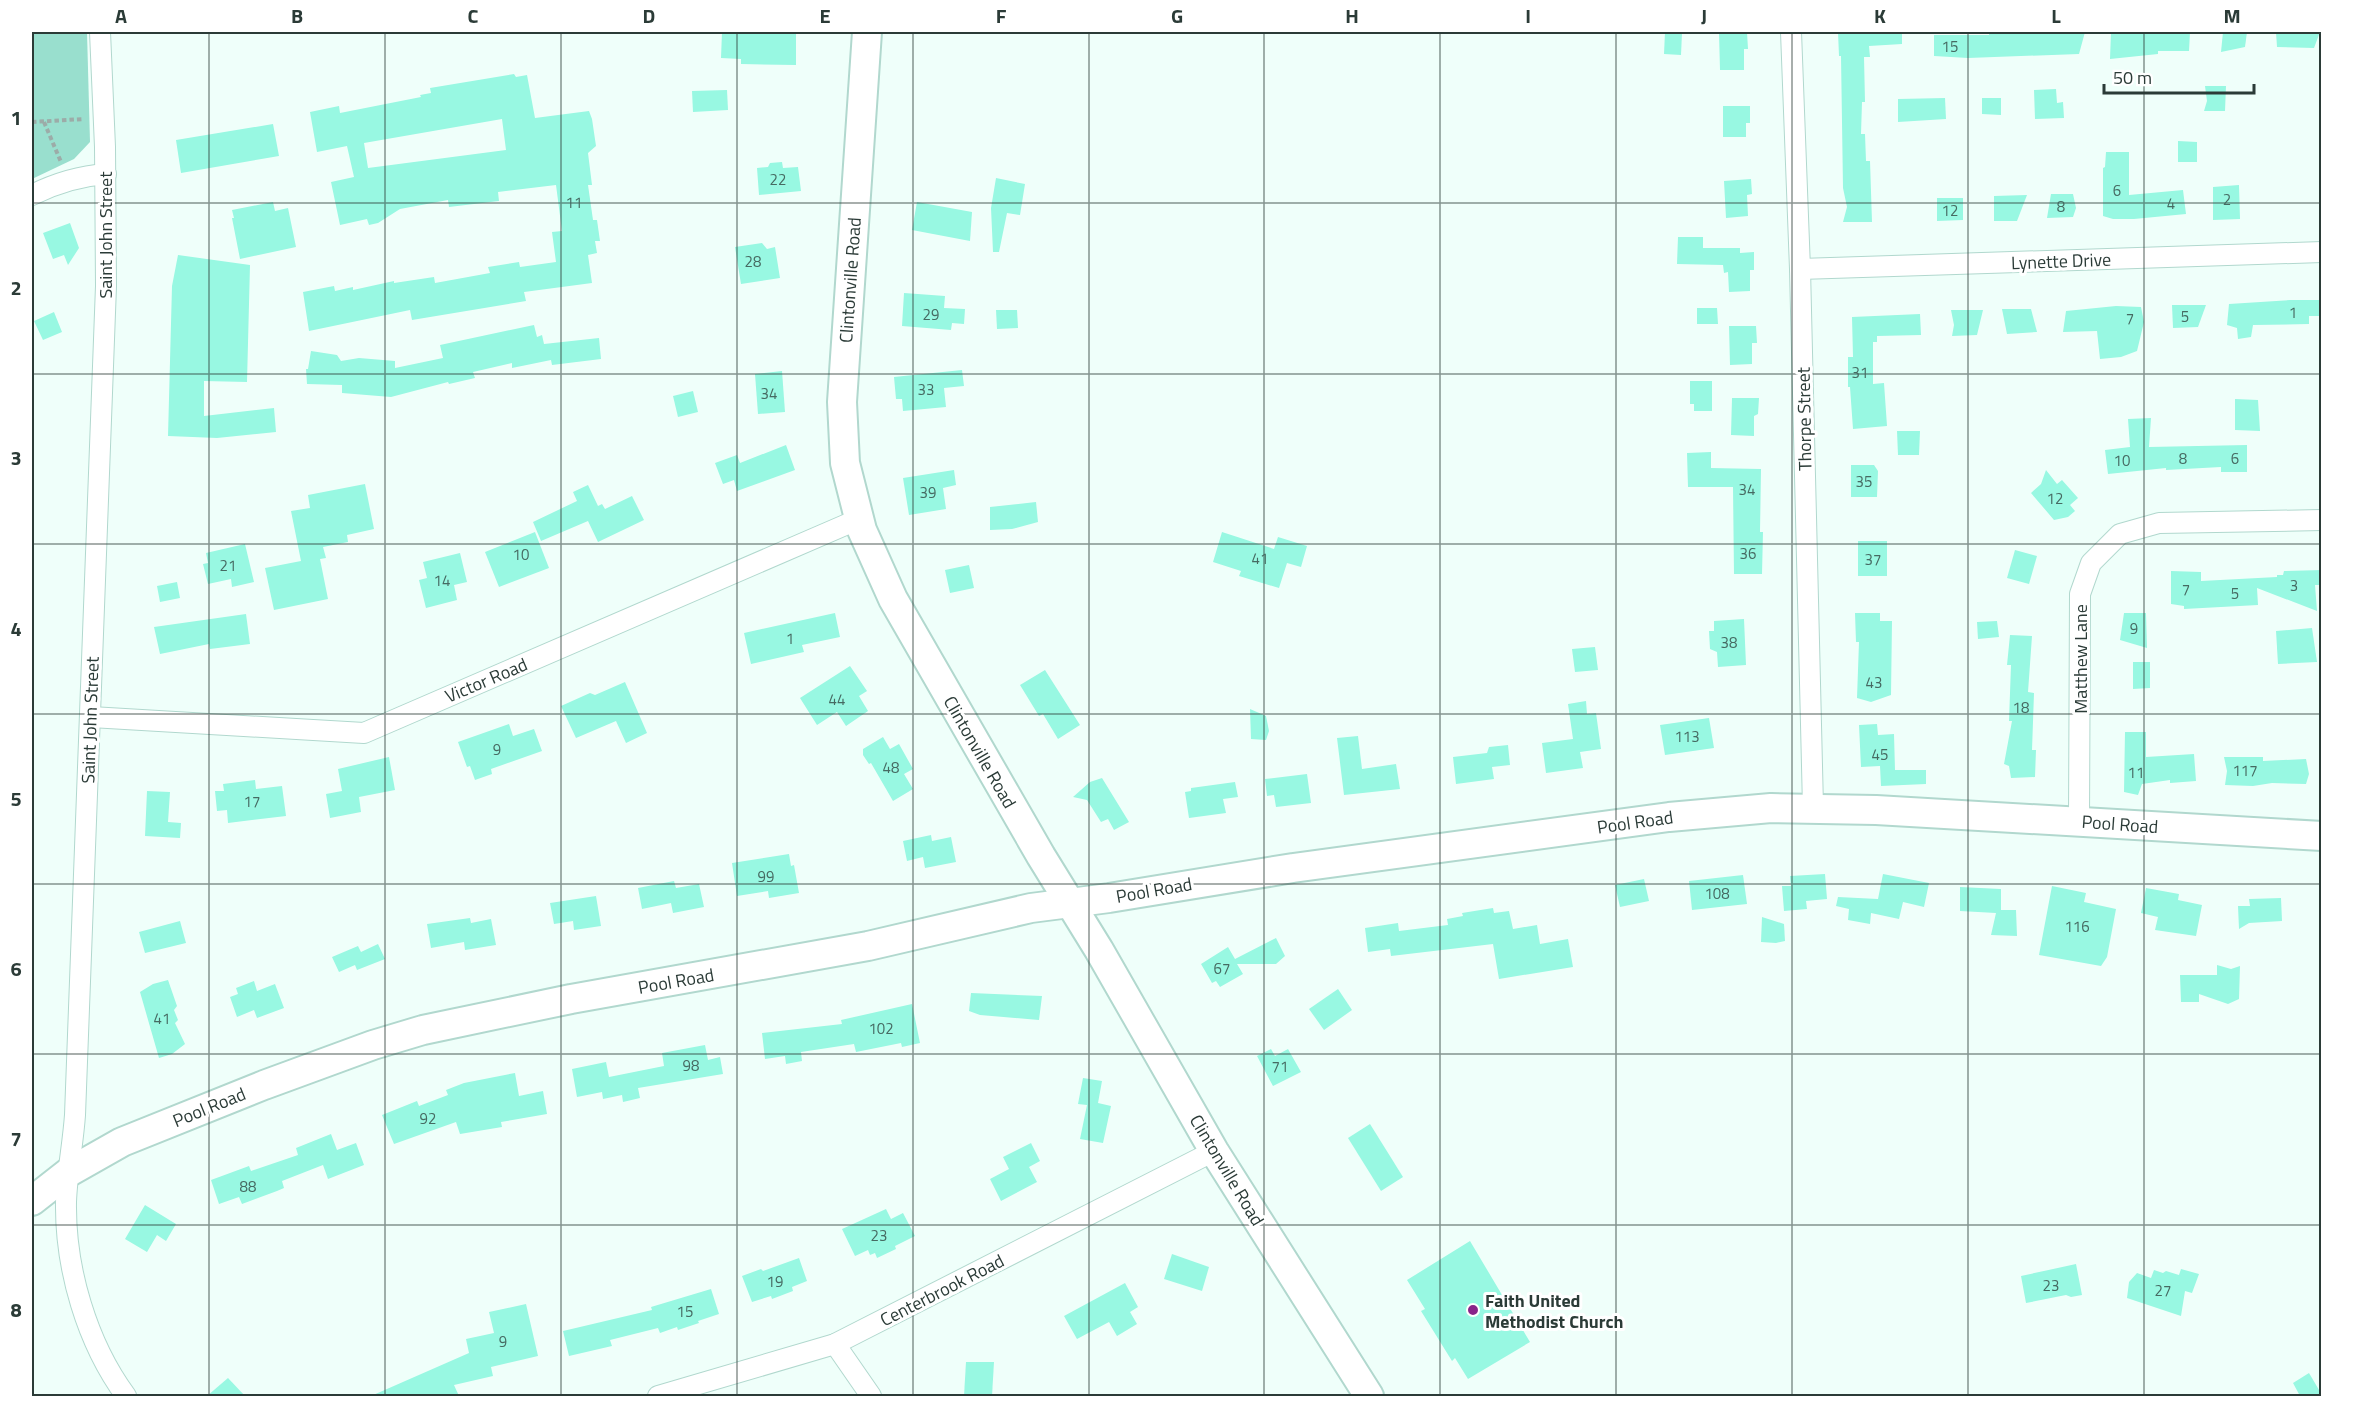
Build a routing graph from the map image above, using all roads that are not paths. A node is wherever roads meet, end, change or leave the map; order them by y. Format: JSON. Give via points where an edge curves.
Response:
{"nodes":[{"id":1,"x":100,"y":32,"type":"edge"},
{"id":2,"x":867,"y":32,"type":"edge"},
{"id":3,"x":1791,"y":32,"type":"edge"},
{"id":4,"x":106,"y":174,"type":"junction"},
{"id":5,"x":32,"y":195,"type":"edge"},
{"id":6,"x":2322,"y":252,"type":"edge"},
{"id":7,"x":1800,"y":269,"type":"junction"},
{"id":8,"x":858,"y":519,"type":"junction"},
{"id":9,"x":2322,"y":520,"type":"edge"},
{"id":10,"x":91,"y":717,"type":"junction"},
{"id":11,"x":1813,"y":807,"type":"junction"},
{"id":12,"x":2079,"y":821,"type":"junction"},
{"id":13,"x":2322,"y":836,"type":"edge"},
{"id":14,"x":1070,"y":903,"type":"junction"},
{"id":15,"x":1214,"y":1151,"type":"junction"},
{"id":16,"x":69,"y":1172,"type":"junction"},
{"id":17,"x":32,"y":1201,"type":"edge"},
{"id":18,"x":835,"y":1344,"type":"junction"},
{"id":19,"x":126,"y":1396,"type":"edge"},
{"id":20,"x":658,"y":1396,"type":"edge"},
{"id":21,"x":871,"y":1396,"type":"edge"},
{"id":22,"x":1369,"y":1396,"type":"edge"}],
"edges":[{"from":1,"to":4,"type":"street","name":"Saint John Street"},
{"from":2,"to":8,"type":"street","name":"Clintonville Road","via":[[842,402],[845,464]]},
{"from":3,"to":7,"type":"street","name":"Thorpe Street"},
{"from":4,"to":5,"type":"street","via":[[60,182]]},
{"from":4,"to":10,"type":"street","name":"Saint John Street","via":[[106,297]]},
{"from":6,"to":7,"type":"street","name":"Lynette Drive"},
{"from":7,"to":11,"type":"street","name":"Thorpe Street"},
{"from":8,"to":10,"type":"street","name":"Victor Road","via":[[364,733]]},
{"from":8,"to":14,"type":"street","name":"Clintonville Road","via":[[893,599]]},
{"from":9,"to":12,"type":"street","name":"Matthew Lane","via":[[2159,523],[2120,534],[2091,563],[2080,594]]},
{"from":10,"to":16,"type":"street","name":"Saint John Street","via":[[75,1115]]},
{"from":11,"to":12,"type":"street","name":"Pool Road"},
{"from":11,"to":14,"type":"street","name":"Pool Road","via":[[1657,819],[1293,868]]},
{"from":12,"to":13,"type":"street","name":"Pool Road"},
{"from":14,"to":15,"type":"street","name":"Clintonville Road"},
{"from":14,"to":16,"type":"street","name":"Pool Road","via":[[1031,908],[868,946],[423,1030],[340,1057],[149,1130]]},
{"from":15,"to":18,"type":"street","name":"Centerbrook Road"},
{"from":15,"to":22,"type":"street","name":"Clintonville Road"},
{"from":16,"to":17,"type":"street","name":"Pool Road"},
{"from":16,"to":19,"type":"street","name":"Saint John Street","via":[[66,1212],[77,1287],[98,1350]]},
{"from":18,"to":20,"type":"street","name":"Centerbrook Road"},
{"from":18,"to":21,"type":"street"}]}
